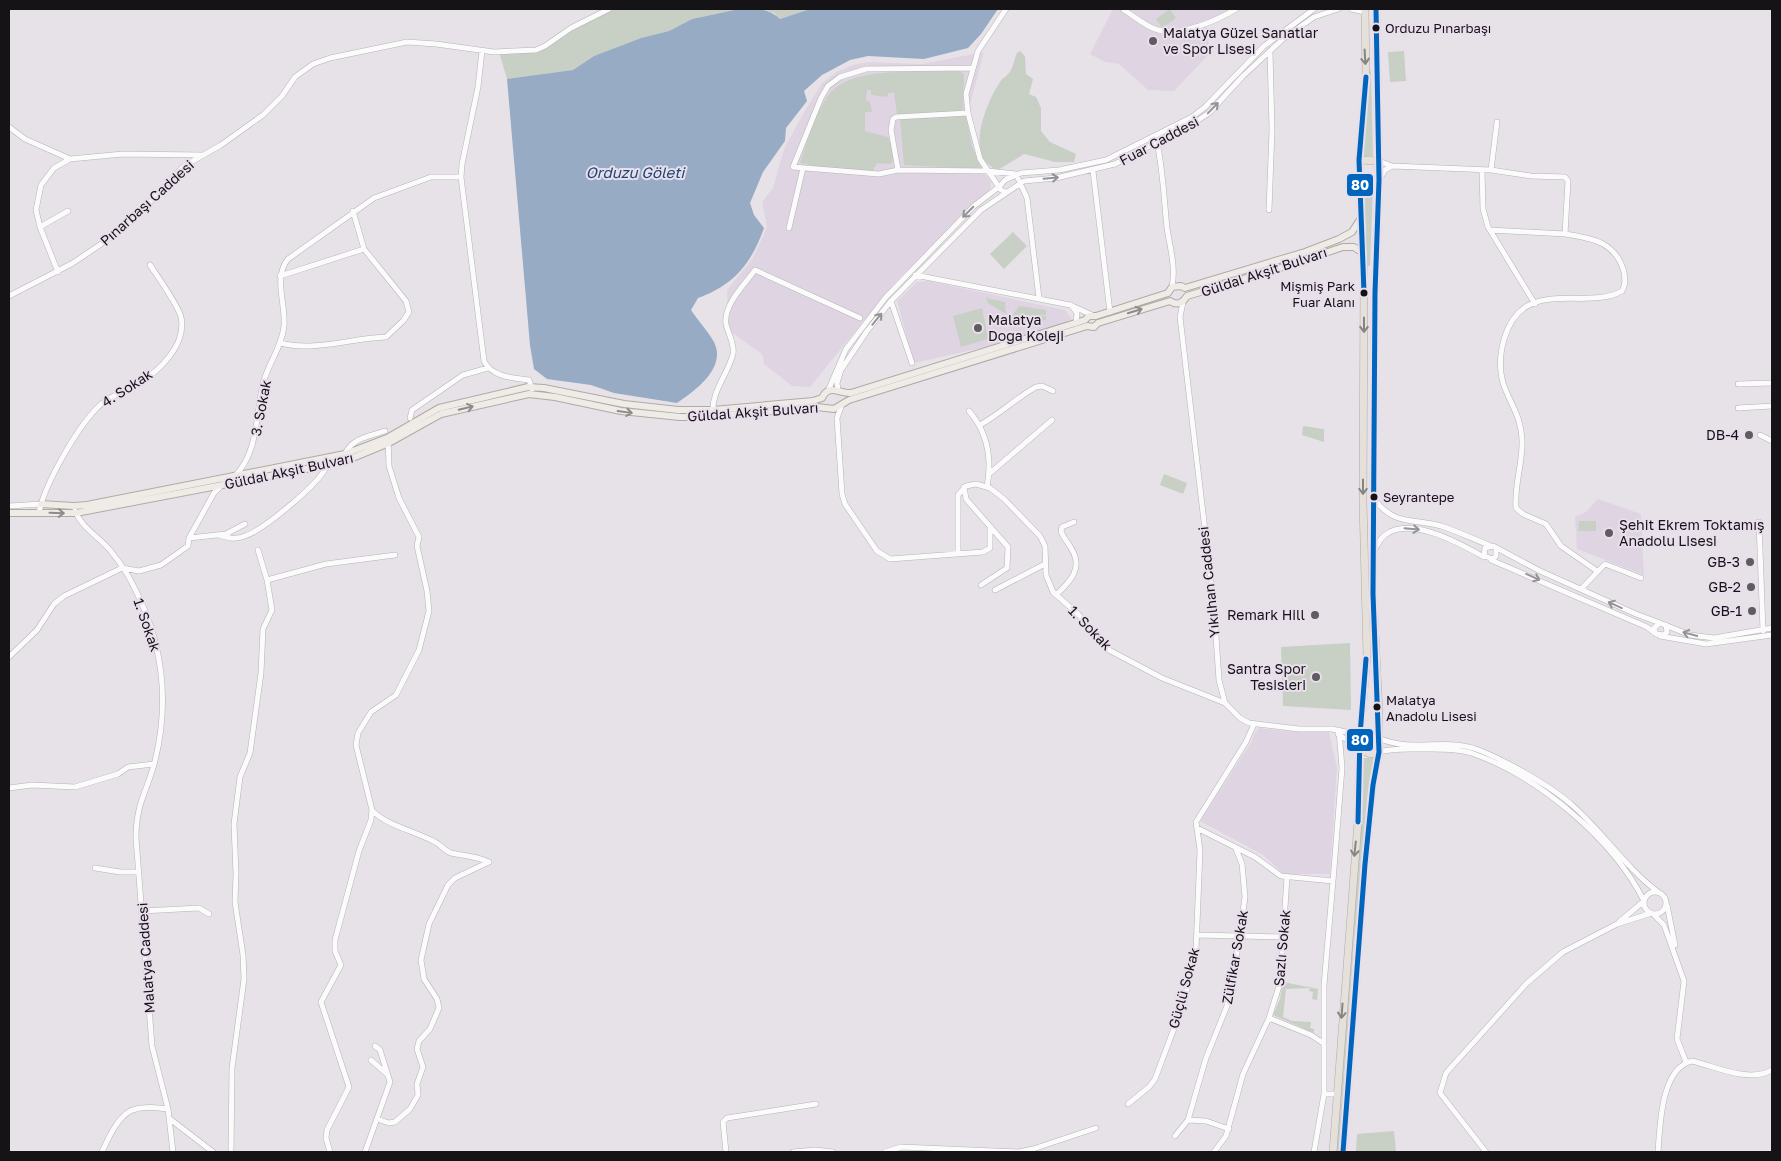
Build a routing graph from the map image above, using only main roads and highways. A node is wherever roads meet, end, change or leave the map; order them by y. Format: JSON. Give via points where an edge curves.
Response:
{"nodes":[{"id":1,"x":1376,"y":9,"type":"edge"},
{"id":2,"x":1365,"y":10,"type":"edge"},
{"id":3,"x":1359,"y":160,"type":"junction"},
{"id":4,"x":1379,"y":161,"type":"junction"},
{"id":5,"x":1379,"y":180,"type":"junction"},
{"id":6,"x":1360,"y":181,"type":"junction"},
{"id":7,"x":1361,"y":218,"type":"junction"},
{"id":8,"x":1363,"y":253,"type":"junction"},
{"id":9,"x":1091,"y":319,"type":"junction"},
{"id":10,"x":713,"y":413,"type":"junction"},
{"id":11,"x":387,"y":437,"type":"junction"},
{"id":12,"x":41,"y":504,"type":"road end"},
{"id":13,"x":75,"y":510,"type":"junction"},
{"id":14,"x":9,"y":513,"type":"edge"},
{"id":15,"x":1360,"y":735,"type":"junction"},
{"id":16,"x":1379,"y":738,"type":"junction"},
{"id":17,"x":1360,"y":748,"type":"junction"},
{"id":18,"x":1379,"y":752,"type":"junction"},
{"id":19,"x":1333,"y":1152,"type":"edge"},
{"id":20,"x":1342,"y":1152,"type":"edge"}],
"edges":[{"from":1,"to":4,"type":"highway"},
{"from":2,"to":3,"type":"highway","one_way":true,"via":[[1366,77]]},
{"from":3,"to":4,"type":"highway"},
{"from":3,"to":6,"type":"highway"},
{"from":4,"to":5,"type":"highway"},
{"from":5,"to":6,"type":"highway"},
{"from":5,"to":16,"type":"highway","via":[[1374,499]]},
{"from":6,"to":7,"type":"highway"},
{"from":7,"to":8,"type":"highway"},
{"from":7,"to":9,"type":"main road","name":"Güldal Akşit Bulvarı","via":[[1352,232],[1339,239],[1288,257],[1183,287],[1172,287],[1168,293]]},
{"from":9,"to":8,"type":"main road","name":"Güldal Akşit Bulvarı","one_way":true,"via":[[1185,299],[1343,247],[1354,247]]},
{"from":8,"to":15,"type":"highway","one_way":true,"via":[[1367,656]]},
{"from":9,"to":10,"type":"main road","name":"Güldal Akşit Bulvarı","via":[[842,405]]},
{"from":9,"to":10,"type":"main road","name":"Güldal Akşit Bulvarı","via":[[851,393],[828,391],[822,398],[812,401]]},
{"from":10,"to":11,"type":"main road","name":"Güldal Akşit Bulvarı","via":[[650,408],[533,391],[439,408]]},
{"from":11,"to":13,"type":"main road","name":"Güldal Akşit Bulvarı","via":[[345,454]]},
{"from":11,"to":13,"type":"main road","name":"Güldal Akşit Bulvarı","via":[[355,457],[327,464]]},
{"from":12,"to":13,"type":"main road","name":"Güldal Akşit Bulvarı"},
{"from":14,"to":13,"type":"main road","name":"Güldal Akşit Bulvarı","one_way":true},
{"from":15,"to":16,"type":"highway"},
{"from":15,"to":17,"type":"highway"},
{"from":16,"to":18,"type":"highway"},
{"from":17,"to":18,"type":"highway","via":[[1365,752]]},
{"from":17,"to":19,"type":"highway","one_way":true,"via":[[1358,822]]},
{"from":18,"to":20,"type":"highway","via":[[1365,864]]}]}
